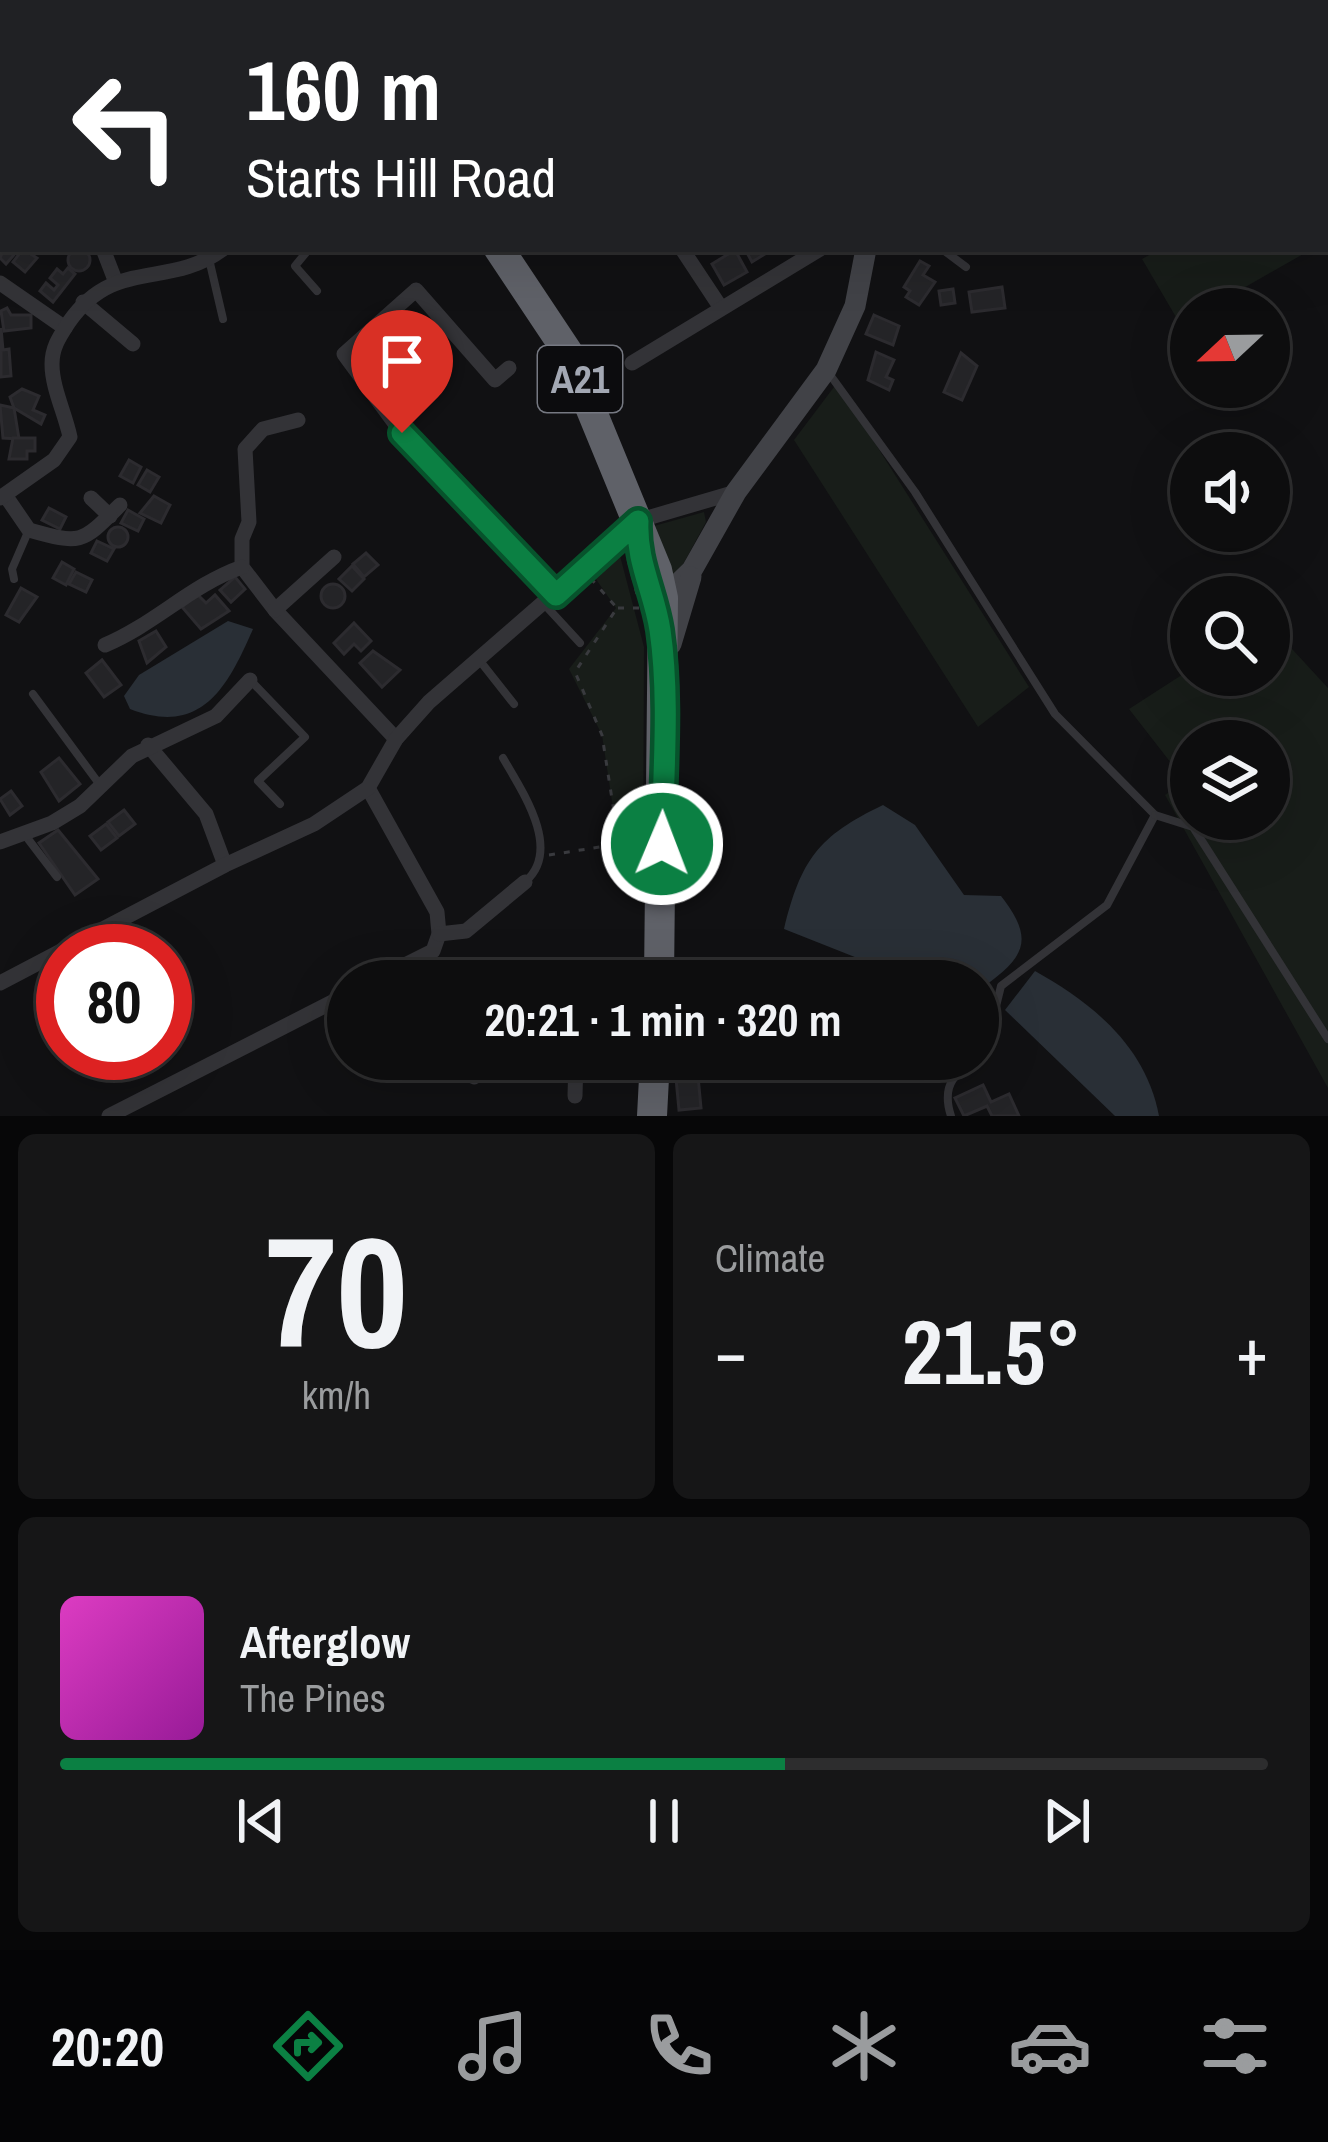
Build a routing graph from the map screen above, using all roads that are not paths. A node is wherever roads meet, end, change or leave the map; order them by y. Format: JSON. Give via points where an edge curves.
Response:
{"nodes":[{"id":1,"x":105,"y":252,"type":"edge"},
{"id":2,"x":307,"y":252,"type":"edge"},
{"id":3,"x":684,"y":252,"type":"edge"},
{"id":4,"x":808,"y":252,"type":"edge"},
{"id":5,"x":865,"y":252,"type":"edge"},
{"id":6,"x":946,"y":252,"type":"edge"},
{"id":7,"x":509,"y":253,"type":"edge"},
{"id":8,"x":216,"y":254,"type":"edge"},
{"id":9,"x":966,"y":267,"type":"dead end"},
{"id":10,"x":115,"y":280,"type":"junction"},
{"id":11,"x":0,"y":283,"type":"edge"},
{"id":12,"x":317,"y":291,"type":"dead end"},
{"id":13,"x":83,"y":302,"type":"junction"},
{"id":14,"x":721,"y":308,"type":"junction"},
{"id":15,"x":223,"y":319,"type":"dead end"},
{"id":16,"x":65,"y":328,"type":"junction"},
{"id":17,"x":133,"y":344,"type":"dead end"},
{"id":18,"x":632,"y":363,"type":"dead end"},
{"id":19,"x":509,"y":368,"type":"dead end"},
{"id":20,"x":826,"y":370,"type":"junction"},
{"id":21,"x":298,"y":420,"type":"dead end"},
{"id":22,"x":736,"y":492,"type":"junction"},
{"id":23,"x":3,"y":496,"type":"edge"},
{"id":24,"x":91,"y":498,"type":"dead end"},
{"id":25,"x":638,"y":521,"type":"junction"},
{"id":26,"x":29,"y":530,"type":"junction"},
{"id":27,"x":334,"y":556,"type":"dead end"},
{"id":28,"x":242,"y":567,"type":"junction"},
{"id":29,"x":692,"y":570,"type":"junction"},
{"id":30,"x":14,"y":579,"type":"dead end"},
{"id":31,"x":551,"y":600,"type":"junction"},
{"id":32,"x":275,"y":610,"type":"junction"},
{"id":33,"x":654,"y":611,"type":"junction"},
{"id":34,"x":580,"y":643,"type":"dead end"},
{"id":35,"x":106,"y":645,"type":"dead end"},
{"id":36,"x":479,"y":660,"type":"junction"},
{"id":37,"x":663,"y":669,"type":"junction"},
{"id":38,"x":250,"y":680,"type":"joint"},
{"id":39,"x":32,"y":694,"type":"dead end"},
{"id":40,"x":514,"y":704,"type":"dead end"},
{"id":41,"x":396,"y":739,"type":"junction"},
{"id":42,"x":148,"y":745,"type":"junction"},
{"id":43,"x":503,"y":758,"type":"dead end"},
{"id":44,"x":100,"y":786,"type":"junction"},
{"id":45,"x":368,"y":788,"type":"junction"},
{"id":46,"x":280,"y":804,"type":"dead end"},
{"id":47,"x":1155,"y":815,"type":"junction"},
{"id":48,"x":25,"y":834,"type":"junction"},
{"id":49,"x":0,"y":842,"type":"edge"},
{"id":50,"x":225,"y":865,"type":"junction"},
{"id":51,"x":57,"y":877,"type":"dead end"},
{"id":52,"x":525,"y":882,"type":"joint"},
{"id":53,"x":439,"y":934,"type":"junction"},
{"id":54,"x":415,"y":960,"type":"edge"},
{"id":55,"x":659,"y":960,"type":"edge"},
{"id":56,"x":0,"y":983,"type":"edge"},
{"id":57,"x":327,"y":1005,"type":"edge"},
{"id":58,"x":1328,"y":1039,"type":"edge"},
{"id":59,"x":575,"y":1080,"type":"edge"},
{"id":60,"x":654,"y":1080,"type":"edge"},
{"id":61,"x":575,"y":1096,"type":"dead end"},
{"id":62,"x":109,"y":1116,"type":"edge"},
{"id":63,"x":652,"y":1116,"type":"edge"},
{"id":64,"x":951,"y":1116,"type":"edge"}],
"edges":[{"from":1,"to":10,"type":"street"},
{"from":2,"to":12,"type":"lane","via":[[295,266]]},
{"from":3,"to":14,"type":"street"},
{"from":4,"to":14,"type":"street"},
{"from":5,"to":20,"type":"main road","via":[[855,306]]},
{"from":6,"to":9,"type":"lane"},
{"from":7,"to":25,"type":"highway","number":"A21","via":[[567,351]]},
{"from":8,"to":10,"type":"street","via":[[187,268]]},
{"from":8,"to":15,"type":"lane"},
{"from":10,"to":13,"type":"street"},
{"from":11,"to":16,"type":"street"},
{"from":13,"to":16,"type":"street"},
{"from":13,"to":17,"type":"street","via":[[121,321]]},
{"from":14,"to":18,"type":"street"},
{"from":16,"to":23,"type":"street","via":[[52,361],[70,437],[54,460]]},
{"from":19,"to":31,"type":"street","via":[[495,380],[416,290],[344,354],[402,433]]},
{"from":20,"to":22,"type":"main road"},
{"from":20,"to":47,"type":"lane","via":[[915,492],[1055,714]]},
{"from":21,"to":28,"type":"street","via":[[263,429],[245,449]]},
{"from":22,"to":25,"type":"street"},
{"from":22,"to":29,"type":"main road"},
{"from":23,"to":26,"type":"street"},
{"from":24,"to":26,"type":"street","via":[[115,510],[78,542]]},
{"from":25,"to":31,"type":"street"},
{"from":25,"to":33,"type":"highway","number":"A21","via":[[651,546]]},
{"from":26,"to":30,"type":"lane"},
{"from":27,"to":32,"type":"street"},
{"from":28,"to":32,"type":"street"},
{"from":28,"to":35,"type":"street","via":[[202,581],[139,631]]},
{"from":29,"to":33,"type":"main road"},
{"from":29,"to":37,"type":"main road"},
{"from":31,"to":34,"type":"lane"},
{"from":31,"to":36,"type":"street"},
{"from":32,"to":41,"type":"street"},
{"from":33,"to":37,"type":"highway","number":"A21"},
{"from":36,"to":40,"type":"lane"},
{"from":36,"to":41,"type":"street"},
{"from":37,"to":55,"type":"highway","number":"A21"},
{"from":38,"to":42,"type":"street","via":[[216,716]]},
{"from":38,"to":46,"type":"lane","via":[[304,737],[258,782]]},
{"from":39,"to":44,"type":"lane"},
{"from":41,"to":45,"type":"street"},
{"from":42,"to":44,"type":"street"},
{"from":42,"to":50,"type":"street","via":[[206,814]]},
{"from":43,"to":52,"type":"lane","via":[[534,818],[542,856]]},
{"from":44,"to":48,"type":"street"},
{"from":45,"to":50,"type":"street","via":[[314,824]]},
{"from":45,"to":53,"type":"street","via":[[437,912]]},
{"from":47,"to":58,"type":"lane","via":[[1193,826]]},
{"from":47,"to":64,"type":"lane","via":[[1107,905],[1001,986],[984,1055],[952,1076],[945,1097]]},
{"from":48,"to":49,"type":"street"},
{"from":48,"to":51,"type":"lane"},
{"from":50,"to":56,"type":"street"},
{"from":52,"to":53,"type":"street","via":[[466,931]]},
{"from":53,"to":54,"type":"street","via":[[433,951]]},
{"from":57,"to":62,"type":"street"},
{"from":59,"to":61,"type":"street"},
{"from":60,"to":63,"type":"highway"}]}
